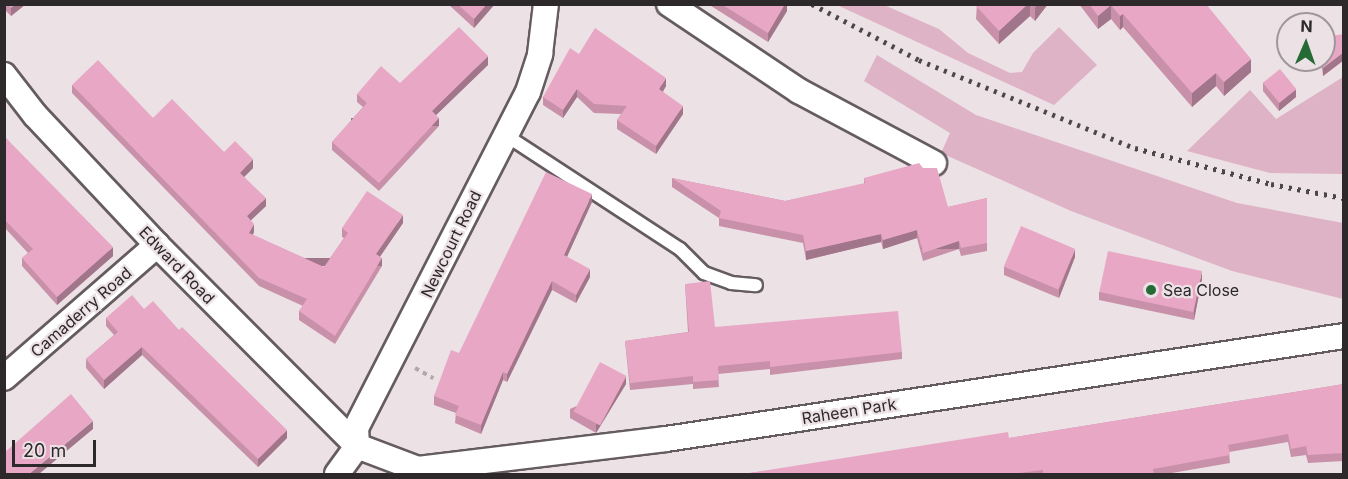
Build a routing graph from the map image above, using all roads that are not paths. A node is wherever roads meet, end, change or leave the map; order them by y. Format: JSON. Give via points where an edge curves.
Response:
{"nodes":[{"id":1,"x":546,"y":4,"type":"edge"},
{"id":2,"x":669,"y":4,"type":"edge"},
{"id":3,"x":4,"y":75,"type":"edge"},
{"id":4,"x":507,"y":136,"type":"junction"},
{"id":5,"x":934,"y":163,"type":"dead end"},
{"id":6,"x":157,"y":245,"type":"junction"},
{"id":7,"x":756,"y":285,"type":"dead end"},
{"id":8,"x":1344,"y":336,"type":"edge"},
{"id":9,"x":4,"y":378,"type":"edge"},
{"id":10,"x":357,"y":446,"type":"junction"},
{"id":11,"x":338,"y":474,"type":"edge"}],
"edges":[{"from":1,"to":4,"type":"street","name":"Newcourt Road","via":[[535,73]]},
{"from":2,"to":5,"type":"street","via":[[799,91]]},
{"from":3,"to":6,"type":"street","name":"Edward Road","via":[[35,115]]},
{"from":4,"to":7,"type":"lane","via":[[680,249],[704,273],[731,283]]},
{"from":4,"to":10,"type":"street","name":"Newcourt Road","via":[[356,428]]},
{"from":6,"to":9,"type":"street","name":"Camaderry Road"},
{"from":6,"to":10,"type":"street","name":"Edward Road"},
{"from":8,"to":10,"type":"street","name":"Raheen Park","via":[[666,439],[443,468],[400,465]]},
{"from":10,"to":11,"type":"street","name":"Newcourt Road"}]}
